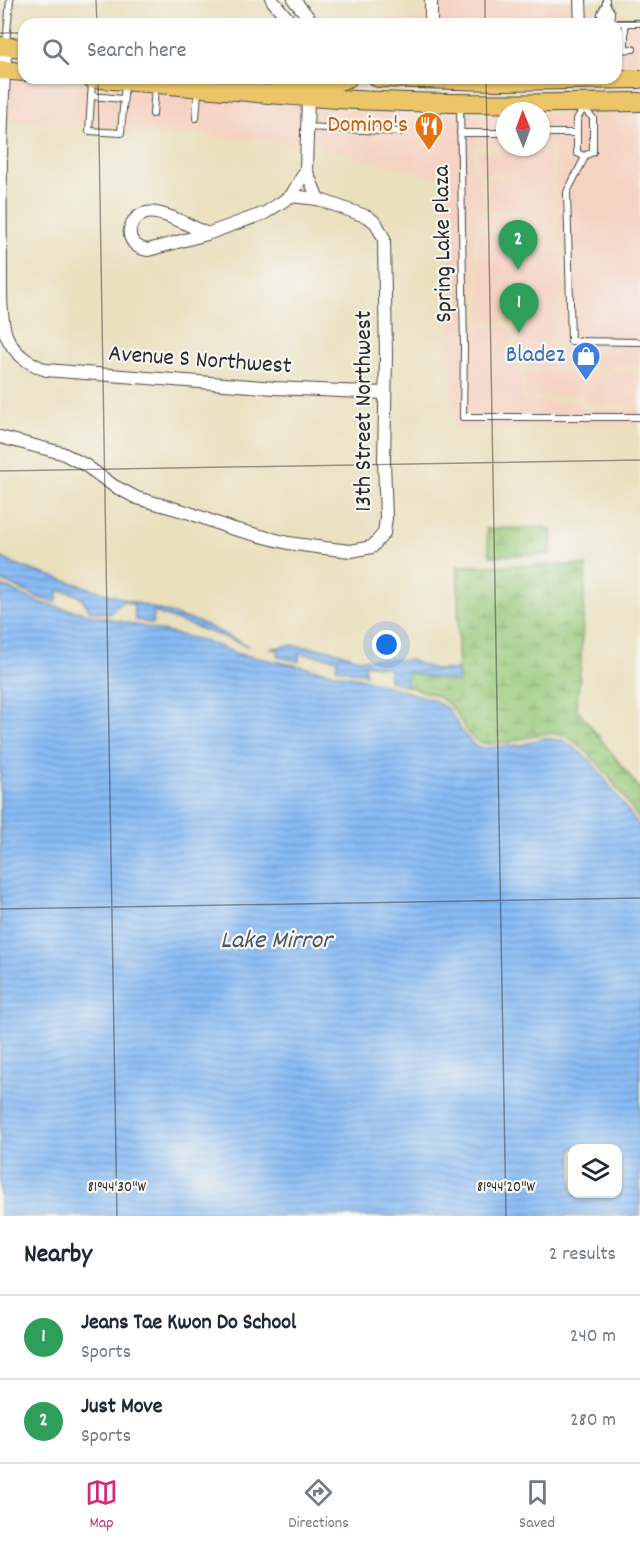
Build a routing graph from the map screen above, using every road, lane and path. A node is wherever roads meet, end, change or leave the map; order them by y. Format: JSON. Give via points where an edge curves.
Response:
{"nodes":[{"id":1,"x":10,"y":0,"type":"edge"},
{"id":2,"x":272,"y":0,"type":"edge"},
{"id":3,"x":294,"y":0,"type":"edge"},
{"id":4,"x":431,"y":0,"type":"edge"},
{"id":5,"x":580,"y":0,"type":"edge"},
{"id":6,"x":606,"y":2,"type":"edge"},
{"id":7,"x":287,"y":18,"type":"edge"},
{"id":8,"x":309,"y":18,"type":"edge"},
{"id":9,"x":431,"y":18,"type":"edge"},
{"id":10,"x":581,"y":18,"type":"edge"},
{"id":11,"x":601,"y":18,"type":"edge"},
{"id":12,"x":610,"y":18,"type":"edge"},
{"id":13,"x":622,"y":23,"type":"edge"},
{"id":14,"x":625,"y":23,"type":"junction"},
{"id":15,"x":640,"y":23,"type":"edge"},
{"id":16,"x":10,"y":47,"type":"edge"},
{"id":17,"x":622,"y":49,"type":"edge"},
{"id":18,"x":625,"y":49,"type":"junction"},
{"id":19,"x":633,"y":49,"type":"dead end"},
{"id":20,"x":2,"y":70,"type":"edge"},
{"id":21,"x":18,"y":71,"type":"edge"},
{"id":22,"x":622,"y":79,"type":"edge"},
{"id":23,"x":640,"y":79,"type":"edge"},
{"id":24,"x":91,"y":84,"type":"edge"},
{"id":25,"x":155,"y":84,"type":"junction"},
{"id":26,"x":301,"y":84,"type":"edge"},
{"id":27,"x":330,"y":84,"type":"edge"},
{"id":28,"x":583,"y":84,"type":"edge"},
{"id":29,"x":198,"y":87,"type":"junction"},
{"id":30,"x":124,"y":90,"type":"junction"},
{"id":31,"x":241,"y":92,"type":"junction"},
{"id":32,"x":308,"y":98,"type":"junction"},
{"id":33,"x":640,"y":102,"type":"edge"},
{"id":34,"x":460,"y":104,"type":"junction"},
{"id":35,"x":584,"y":106,"type":"junction"},
{"id":36,"x":153,"y":114,"type":"dead end"},
{"id":37,"x":196,"y":118,"type":"dead end"},
{"id":38,"x":307,"y":127,"type":"junction"},
{"id":39,"x":400,"y":132,"type":"dead end"},
{"id":40,"x":460,"y":133,"type":"junction"},
{"id":41,"x":496,"y":133,"type":"edge"},
{"id":42,"x":550,"y":133,"type":"edge"},
{"id":43,"x":577,"y":133,"type":"junction"},
{"id":44,"x":584,"y":156,"type":"junction"},
{"id":45,"x":306,"y":170,"type":"junction"},
{"id":46,"x":291,"y":196,"type":"junction"},
{"id":47,"x":318,"y":198,"type":"junction"},
{"id":48,"x":207,"y":234,"type":"junction"},
{"id":49,"x":640,"y":342,"type":"edge"},
{"id":50,"x":385,"y":393,"type":"junction"},
{"id":51,"x":640,"y":417,"type":"edge"},
{"id":52,"x":0,"y":437,"type":"edge"}],
"edges":[{"from":1,"to":16,"type":"lane"},
{"from":2,"to":7,"type":"street"},
{"from":3,"to":8,"type":"street"},
{"from":4,"to":9,"type":"street"},
{"from":5,"to":10,"type":"street"},
{"from":6,"to":11,"type":"lane"},
{"from":6,"to":12,"type":"lane"},
{"from":13,"to":14,"type":"lane"},
{"from":14,"to":15,"type":"lane"},
{"from":14,"to":18,"type":"lane"},
{"from":16,"to":20,"type":"street"},
{"from":17,"to":18,"type":"lane"},
{"from":18,"to":19,"type":"lane"},
{"from":20,"to":21,"type":"main road"},
{"from":20,"to":50,"type":"street","name":"Avenue S Northwest","via":[[2,318],[17,353],[46,370]]},
{"from":22,"to":23,"type":"main road"},
{"from":24,"to":30,"type":"main road"},
{"from":24,"to":30,"type":"lane","via":[[89,131],[121,133]]},
{"from":25,"to":29,"type":"main road"},
{"from":25,"to":30,"type":"main road"},
{"from":25,"to":36,"type":"lane"},
{"from":26,"to":31,"type":"main road"},
{"from":27,"to":32,"type":"main road","via":[[315,89]]},
{"from":28,"to":35,"type":"main road"},
{"from":29,"to":31,"type":"main road"},
{"from":29,"to":37,"type":"lane"},
{"from":31,"to":32,"type":"main road"},
{"from":32,"to":34,"type":"main road"},
{"from":32,"to":38,"type":"street"},
{"from":33,"to":35,"type":"main road"},
{"from":34,"to":35,"type":"main road"},
{"from":34,"to":40,"type":"lane","name":"Spring Lake Plaza"},
{"from":35,"to":43,"type":"lane","via":[[577,119]]},
{"from":35,"to":44,"type":"lane","via":[[593,118],[593,152]]},
{"from":38,"to":39,"type":"lane"},
{"from":38,"to":45,"type":"street"},
{"from":40,"to":41,"type":"lane"},
{"from":40,"to":51,"type":"lane","name":"Spring Lake Plaza","via":[[463,417]]},
{"from":42,"to":43,"type":"lane"},
{"from":43,"to":44,"type":"lane","via":[[577,153]]},
{"from":44,"to":49,"type":"lane","via":[[567,192],[571,341]]},
{"from":45,"to":46,"type":"street"},
{"from":45,"to":47,"type":"street"},
{"from":46,"to":47,"type":"street","name":"13th Street Northwest"},
{"from":46,"to":48,"type":"street","via":[[265,213]]},
{"from":47,"to":50,"type":"street","name":"13th Street Northwest","via":[[368,217],[384,239]]},
{"from":48,"to":48,"type":"street","via":[[148,250],[135,246],[130,225],[147,213],[166,216]]},
{"from":50,"to":52,"type":"street","name":"13th Street Northwest","via":[[386,525],[375,545],[359,551],[278,541],[137,498],[62,453]]}]}
